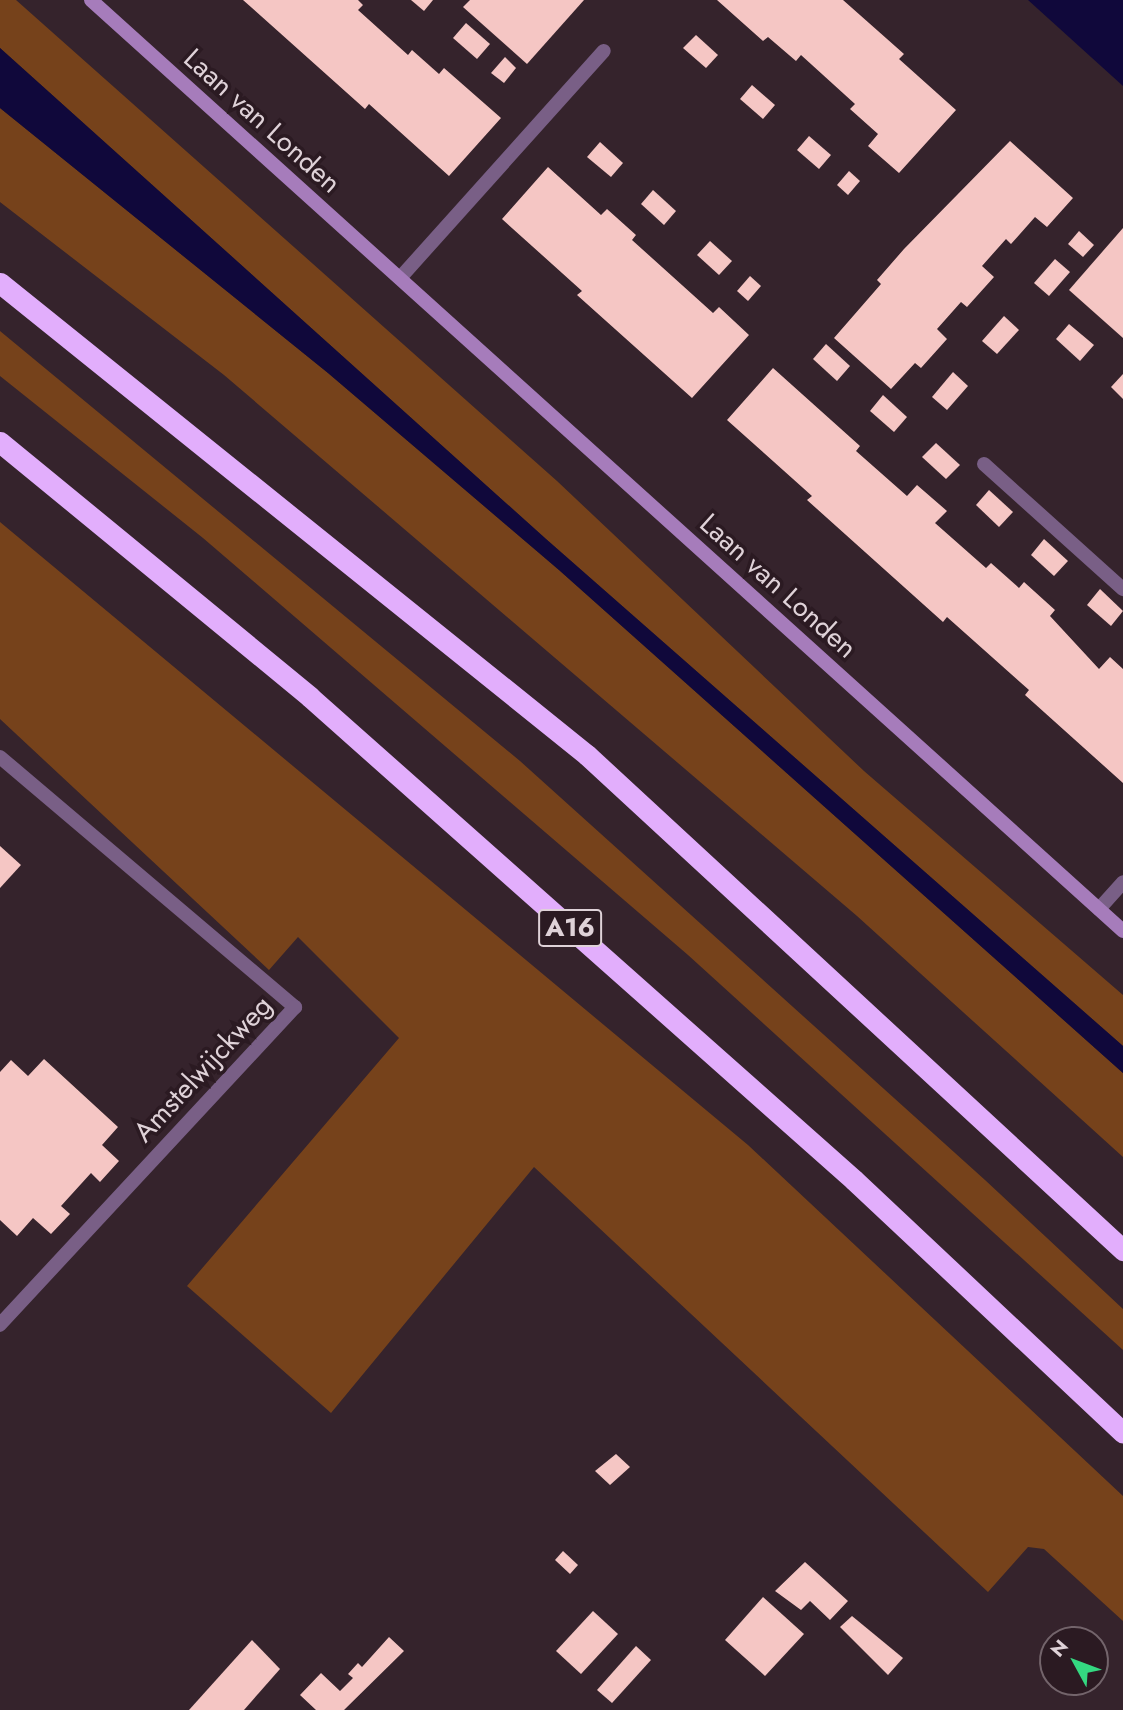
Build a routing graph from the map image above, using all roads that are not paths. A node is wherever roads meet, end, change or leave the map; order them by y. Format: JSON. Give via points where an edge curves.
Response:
{"nodes":[{"id":1,"x":91,"y":0,"type":"edge"},
{"id":2,"x":604,"y":51,"type":"dead end"},
{"id":3,"x":400,"y":278,"type":"junction"},
{"id":4,"x":0,"y":283,"type":"edge"},
{"id":5,"x":0,"y":442,"type":"edge"},
{"id":6,"x":984,"y":464,"type":"dead end"},
{"id":7,"x":1123,"y":589,"type":"edge"},
{"id":8,"x":0,"y":757,"type":"edge"},
{"id":9,"x":1123,"y":882,"type":"edge"},
{"id":10,"x":1099,"y":909,"type":"junction"},
{"id":11,"x":1123,"y":931,"type":"edge"},
{"id":12,"x":1123,"y":1250,"type":"edge"},
{"id":13,"x":0,"y":1325,"type":"edge"},
{"id":14,"x":1123,"y":1433,"type":"edge"}],
"edges":[{"from":1,"to":3,"type":"street","name":"Laan van Londen"},
{"from":2,"to":3,"type":"street"},
{"from":3,"to":10,"type":"street","name":"Laan van Londen"},
{"from":4,"to":12,"type":"highway","via":[[587,755]]},
{"from":5,"to":14,"type":"highway","number":"A16","via":[[310,697],[854,1180]]},
{"from":6,"to":7,"type":"street"},
{"from":8,"to":13,"type":"street","name":"Amstelwijckweg","via":[[295,1007]]},
{"from":9,"to":10,"type":"street"},
{"from":10,"to":11,"type":"street","name":"Laan van Londen"}]}
